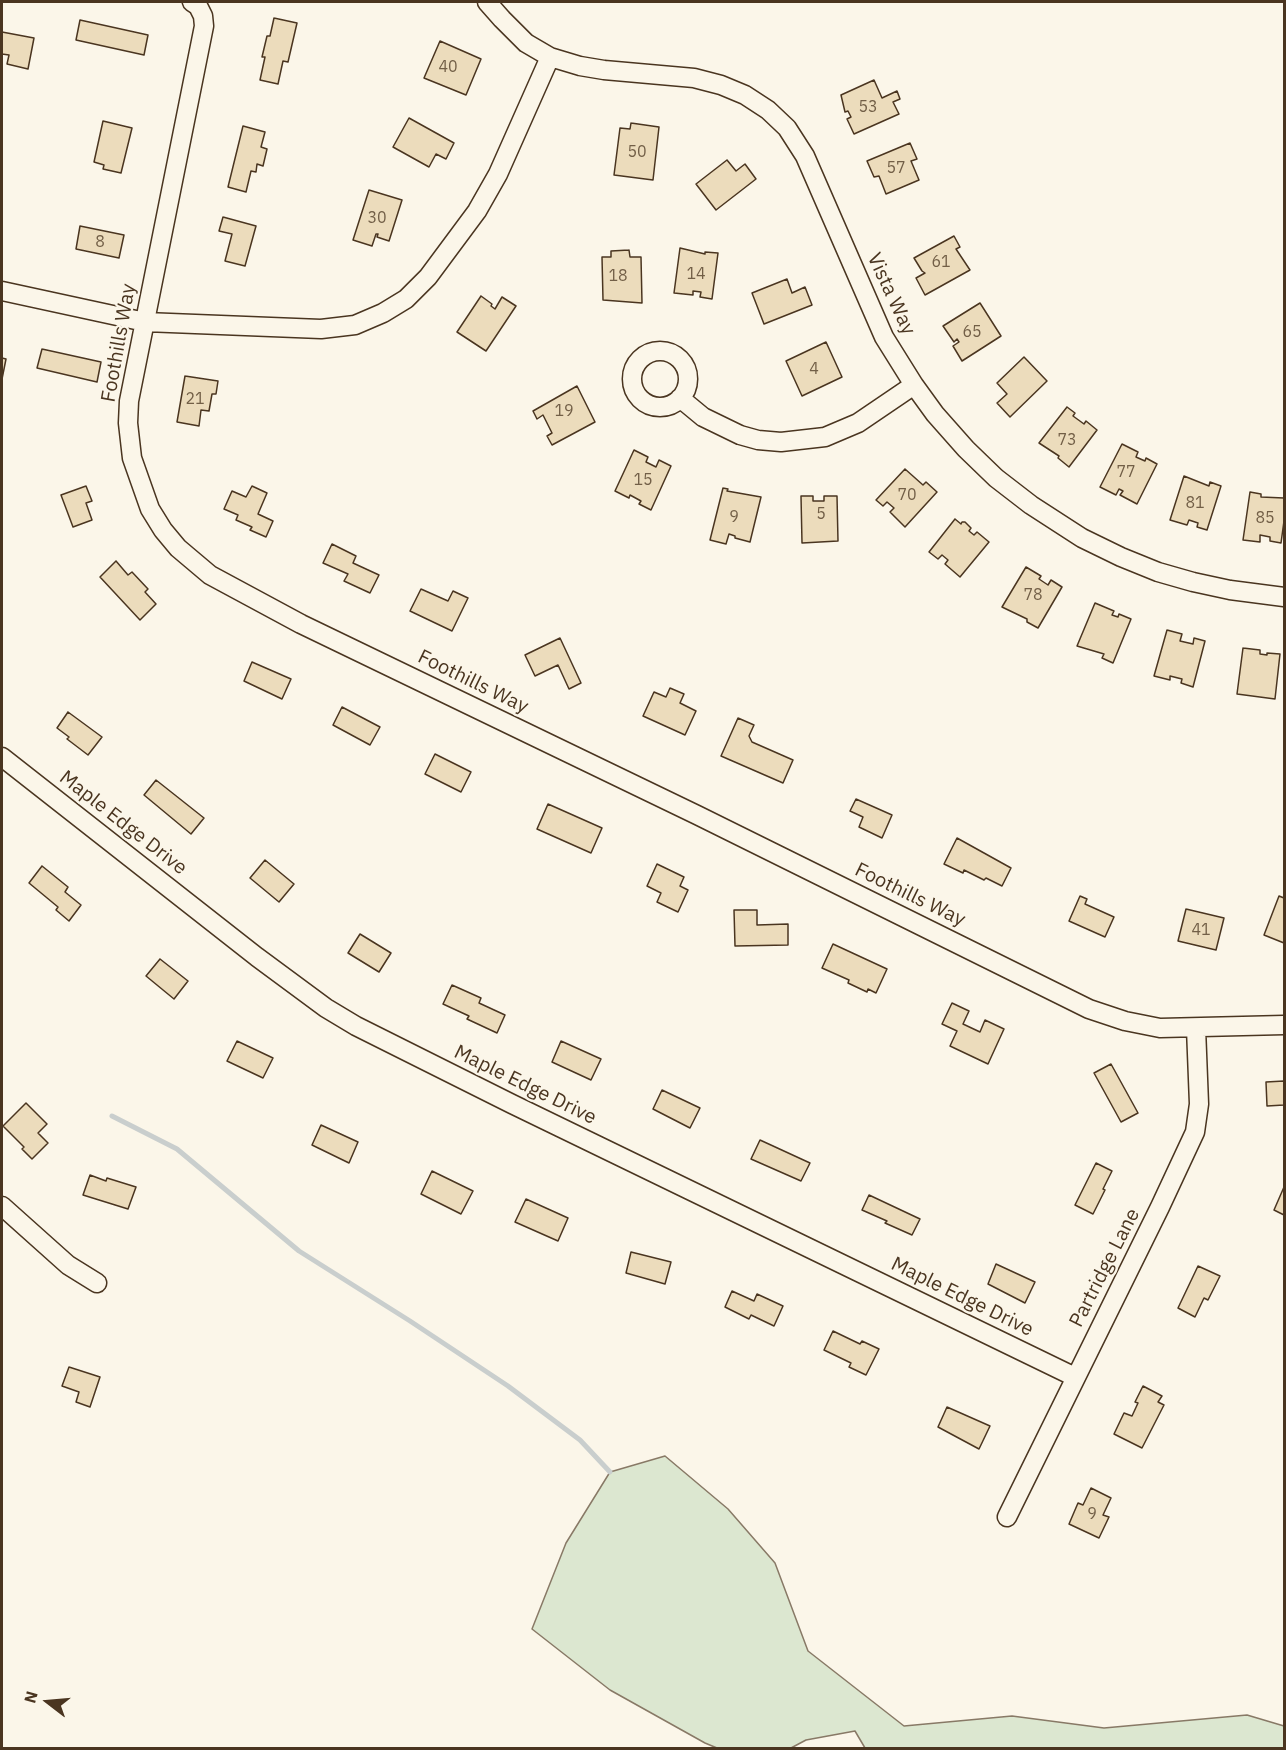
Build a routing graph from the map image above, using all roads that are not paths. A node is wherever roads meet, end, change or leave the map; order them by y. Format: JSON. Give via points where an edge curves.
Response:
{"nodes":[{"id":1,"x":192,"y":2,"type":"edge"},
{"id":2,"x":487,"y":2,"type":"edge"},
{"id":3,"x":550,"y":57,"type":"junction"},
{"id":4,"x":2,"y":291,"type":"edge"},
{"id":5,"x":145,"y":322,"type":"junction"},
{"id":6,"x":914,"y":386,"type":"junction"},
{"id":7,"x":680,"y":399,"type":"dead end"},
{"id":8,"x":1284,"y":597,"type":"edge"},
{"id":9,"x":2,"y":757,"type":"edge"},
{"id":10,"x":1284,"y":1025,"type":"edge"},
{"id":11,"x":1196,"y":1028,"type":"junction"},
{"id":12,"x":2,"y":1206,"type":"edge"},
{"id":13,"x":97,"y":1283,"type":"dead end"},
{"id":14,"x":1075,"y":1377,"type":"junction"},
{"id":15,"x":1007,"y":1517,"type":"dead end"}],
"edges":[{"from":1,"to":5,"type":"street","name":"Foothills Way","via":[[198,6],[204,26]]},
{"from":2,"to":3,"type":"street","name":"Vista Way","via":[[526,43]]},
{"from":3,"to":5,"type":"street","via":[[498,174],[477,211],[428,277],[406,299],[355,325],[321,329]]},
{"from":3,"to":6,"type":"street","name":"Vista Way","via":[[603,70],[694,78],[745,95],[768,110],[787,128],[805,156],[884,337]]},
{"from":4,"to":5,"type":"street"},
{"from":5,"to":11,"type":"street","name":"Foothills Way","via":[[129,401],[132,458],[150,509],[163,530],[210,575],[301,624],[1089,1008],[1160,1028]]},
{"from":6,"to":7,"type":"street","via":[[858,423],[825,437],[802,441],[758,440],[740,435],[703,417]]},
{"from":6,"to":8,"type":"street","name":"Vista Way","via":[[966,449],[996,478],[1082,538],[1149,568],[1193,582]]},
{"from":9,"to":14,"type":"street","name":"Maple Edge Drive","via":[[257,957],[356,1026]]},
{"from":10,"to":11,"type":"street","name":"Foothills Way"},
{"from":11,"to":14,"type":"street","name":"Partridge Lane","via":[[1199,1104],[1195,1132]]},
{"from":12,"to":13,"type":"street","via":[[68,1265]]},
{"from":14,"to":15,"type":"street","name":"Partridge Lane"}]}
